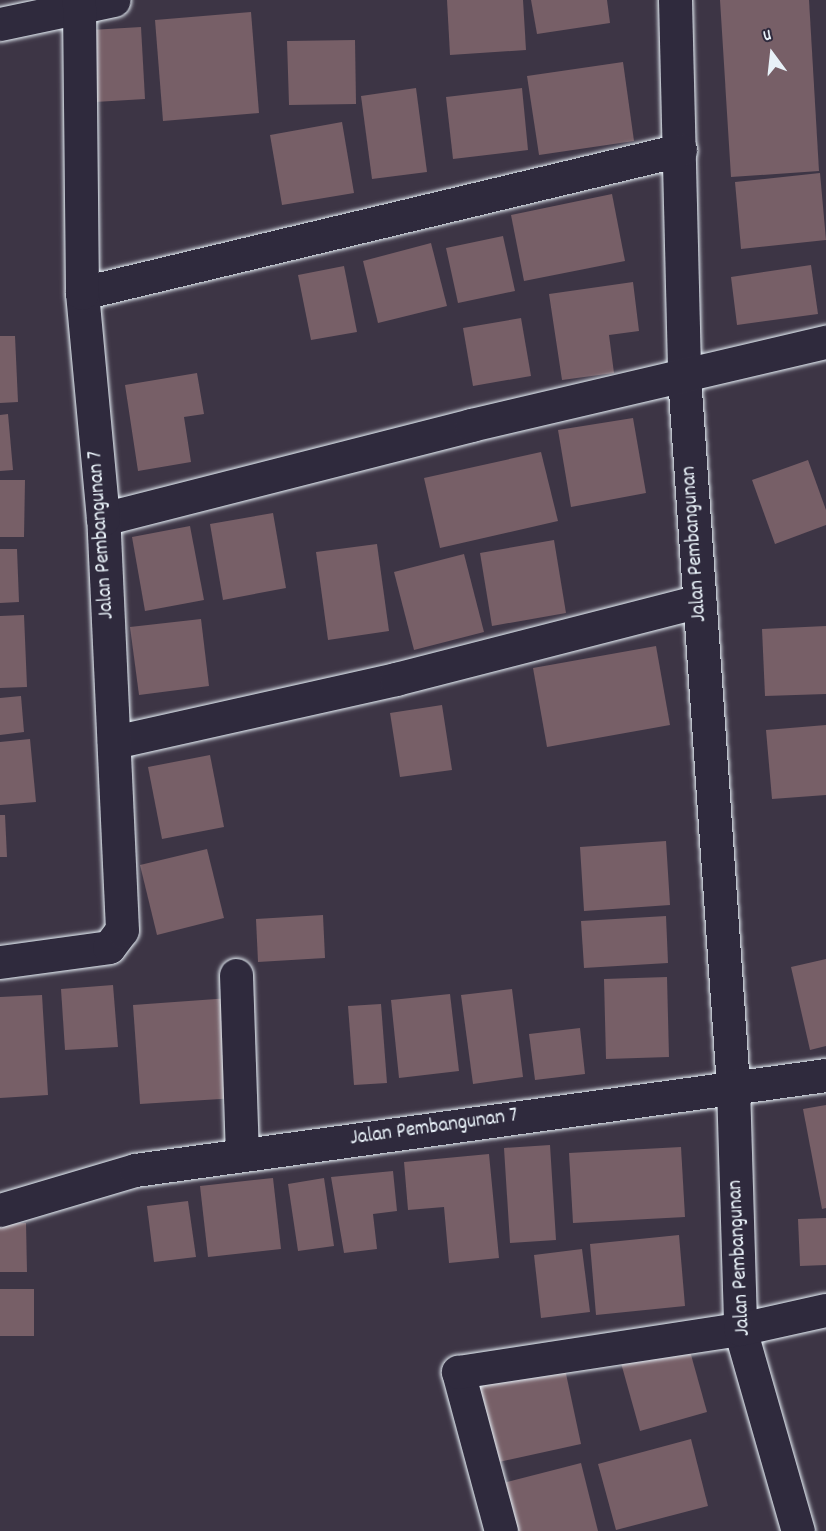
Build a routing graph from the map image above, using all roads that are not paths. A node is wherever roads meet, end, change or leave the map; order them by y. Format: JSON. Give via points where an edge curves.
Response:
{"nodes":[{"id":1,"x":114,"y":0,"type":"edge"},
{"id":2,"x":675,"y":0,"type":"edge"},
{"id":3,"x":79,"y":4,"type":"edge"},
{"id":4,"x":0,"y":24,"type":"edge"},
{"id":5,"x":680,"y":150,"type":"junction"},
{"id":6,"x":82,"y":293,"type":"junction"},
{"id":7,"x":826,"y":342,"type":"edge"},
{"id":8,"x":684,"y":376,"type":"junction"},
{"id":9,"x":103,"y":519,"type":"junction"},
{"id":10,"x":699,"y":601,"type":"junction"},
{"id":11,"x":114,"y":742,"type":"junction"},
{"id":12,"x":0,"y":962,"type":"edge"},
{"id":13,"x":236,"y":975,"type":"dead end"},
{"id":14,"x":826,"y":1075,"type":"edge"},
{"id":15,"x":733,"y":1086,"type":"junction"},
{"id":16,"x":242,"y":1155,"type":"junction"},
{"id":17,"x":0,"y":1210,"type":"edge"},
{"id":18,"x":826,"y":1310,"type":"edge"},
{"id":19,"x":740,"y":1329,"type":"junction"},
{"id":20,"x":501,"y":1531,"type":"edge"},
{"id":21,"x":798,"y":1531,"type":"edge"}],
"edges":[{"from":1,"to":3,"type":"street"},
{"from":2,"to":5,"type":"street","name":"Jalan Pembangunan"},
{"from":3,"to":4,"type":"street"},
{"from":3,"to":6,"type":"street","name":"Jalan Pembangunan 7"},
{"from":5,"to":6,"type":"street"},
{"from":5,"to":8,"type":"street","name":"Jalan Pembangunan"},
{"from":6,"to":9,"type":"street","name":"Jalan Pembangunan 7"},
{"from":7,"to":8,"type":"street"},
{"from":8,"to":9,"type":"street"},
{"from":8,"to":10,"type":"street","name":"Jalan Pembangunan"},
{"from":9,"to":11,"type":"street","name":"Jalan Pembangunan 7"},
{"from":10,"to":11,"type":"street","via":[[396,679]]},
{"from":10,"to":15,"type":"street","name":"Jalan Pembangunan"},
{"from":11,"to":12,"type":"street","name":"Jalan Pembangunan 7","via":[[122,930],[109,948]]},
{"from":13,"to":16,"type":"street"},
{"from":14,"to":15,"type":"street"},
{"from":15,"to":16,"type":"street","name":"Jalan Pembangunan 7"},
{"from":15,"to":19,"type":"street","name":"Jalan Pembangunan"},
{"from":16,"to":17,"type":"street","name":"Jalan Pembangunan 7","via":[[135,1170]]},
{"from":18,"to":19,"type":"street"},
{"from":19,"to":20,"type":"street","via":[[458,1372]]},
{"from":19,"to":21,"type":"street","name":"Jalan Pembangunan"}]}
